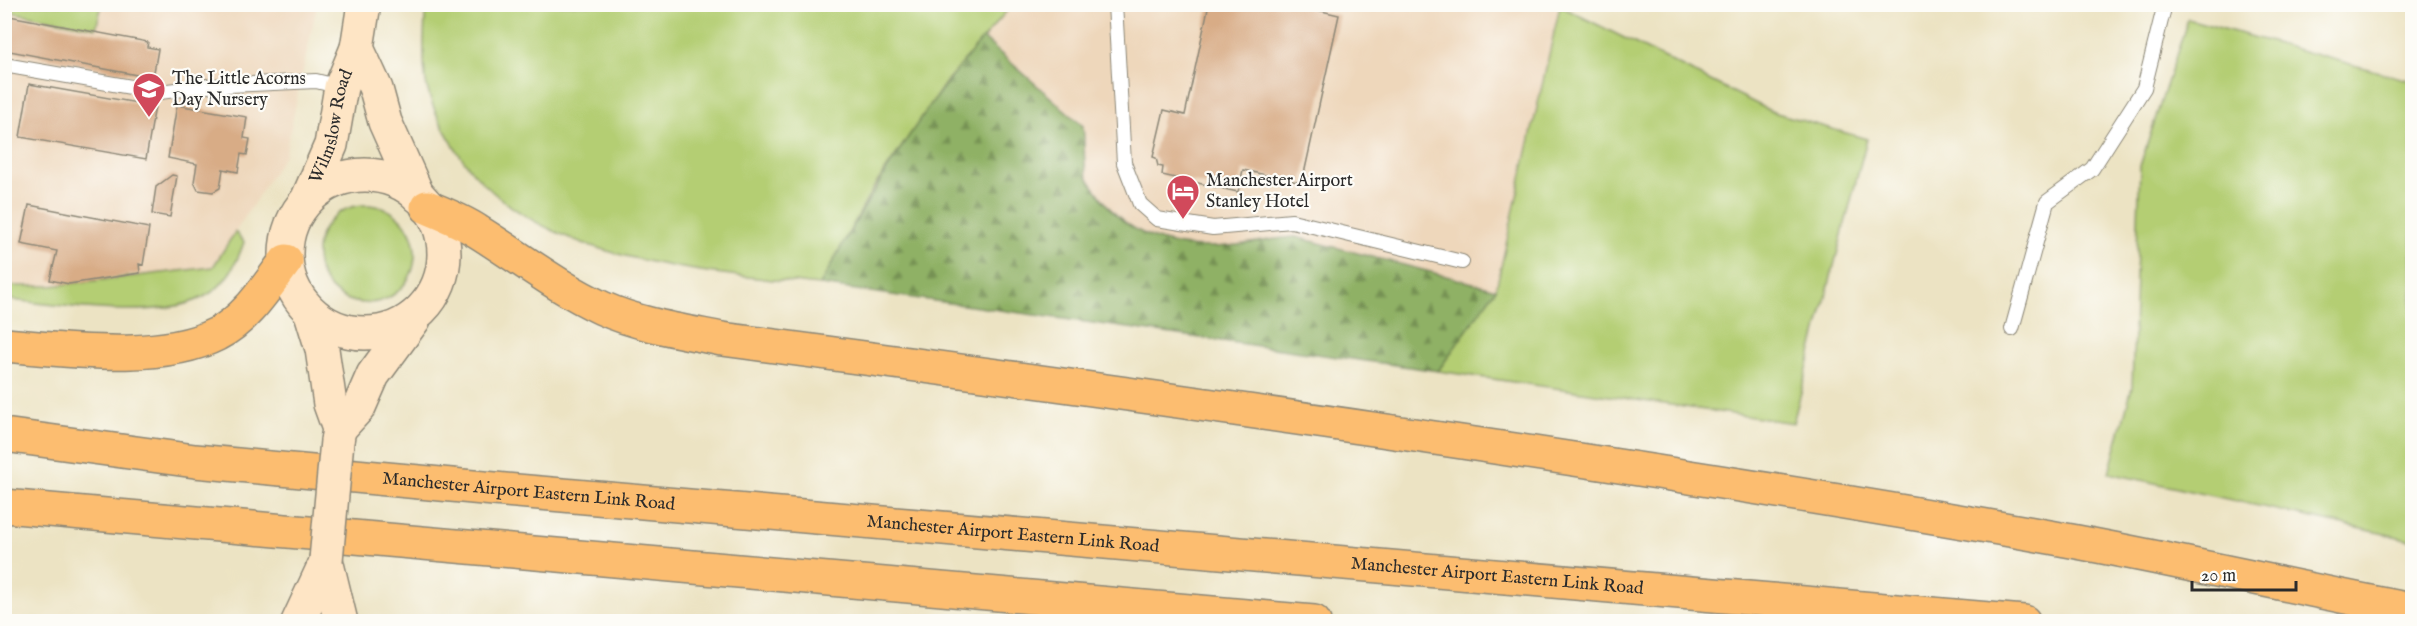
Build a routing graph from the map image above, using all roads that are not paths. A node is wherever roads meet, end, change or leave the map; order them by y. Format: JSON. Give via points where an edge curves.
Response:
{"nodes":[{"id":1,"x":364,"y":4,"type":"edge"},
{"id":2,"x":1115,"y":4,"type":"edge"},
{"id":3,"x":2165,"y":4,"type":"edge"},
{"id":4,"x":357,"y":48,"type":"junction"},
{"id":5,"x":4,"y":65,"type":"edge"},
{"id":6,"x":341,"y":87,"type":"junction"},
{"id":7,"x":423,"y":201,"type":"junction"},
{"id":8,"x":305,"y":203,"type":"junction"},
{"id":9,"x":286,"y":261,"type":"junction"},
{"id":10,"x":1462,"y":262,"type":"dead end"},
{"id":11,"x":311,"y":313,"type":"junction"},
{"id":12,"x":418,"y":313,"type":"junction"},
{"id":13,"x":2012,"y":329,"type":"dead end"},
{"id":14,"x":4,"y":345,"type":"edge"},
{"id":15,"x":4,"y":435,"type":"edge"},
{"id":16,"x":338,"y":435,"type":"junction"},
{"id":17,"x":4,"y":506,"type":"edge"},
{"id":18,"x":326,"y":561,"type":"junction"},
{"id":19,"x":2412,"y":610,"type":"edge"},
{"id":20,"x":298,"y":621,"type":"edge"},
{"id":21,"x":340,"y":621,"type":"edge"},
{"id":22,"x":1314,"y":621,"type":"edge"},
{"id":23,"x":2024,"y":621,"type":"edge"}],
"edges":[{"from":1,"to":4,"type":"main road","name":"Wilmslow Road"},
{"from":2,"to":10,"type":"lane","via":[[1124,163],[1140,204],[1157,219],[1213,228],[1292,220]]},
{"from":3,"to":13,"type":"lane","via":[[2144,88],[2092,169],[2046,202]]},
{"from":4,"to":6,"type":"main road","name":"Wilmslow Road"},
{"from":4,"to":7,"type":"main road","name":"Wilmslow Road","via":[[376,89],[385,122]]},
{"from":5,"to":6,"type":"lane","via":[[160,92],[316,81]]},
{"from":6,"to":8,"type":"main road","name":"Wilmslow Road","via":[[331,145]]},
{"from":7,"to":8,"type":"main road","via":[[398,183],[358,176],[324,187]]},
{"from":7,"to":12,"type":"main road","via":[[439,227],[444,252],[440,278]]},
{"from":7,"to":19,"type":"highway","via":[[476,229],[543,277],[603,308],[636,321],[691,333],[1216,405],[1763,490],[2037,535]]},
{"from":8,"to":9,"type":"main road","via":[[290,228]]},
{"from":9,"to":11,"type":"main road","via":[[294,290]]},
{"from":9,"to":14,"type":"highway","via":[[251,306],[218,334],[179,347],[104,352]]},
{"from":11,"to":12,"type":"main road","via":[[340,330],[361,333],[382,332]]},
{"from":11,"to":16,"type":"main road","via":[[325,360]]},
{"from":12,"to":16,"type":"main road","via":[[373,375],[359,407]]},
{"from":15,"to":23,"type":"highway","name":"Manchester Airport Eastern Link Road","via":[[195,461],[505,490]]},
{"from":16,"to":18,"type":"main road","bridge":true},
{"from":17,"to":22,"type":"highway"},
{"from":18,"to":20,"type":"main road"},
{"from":18,"to":21,"type":"main road"}]}
